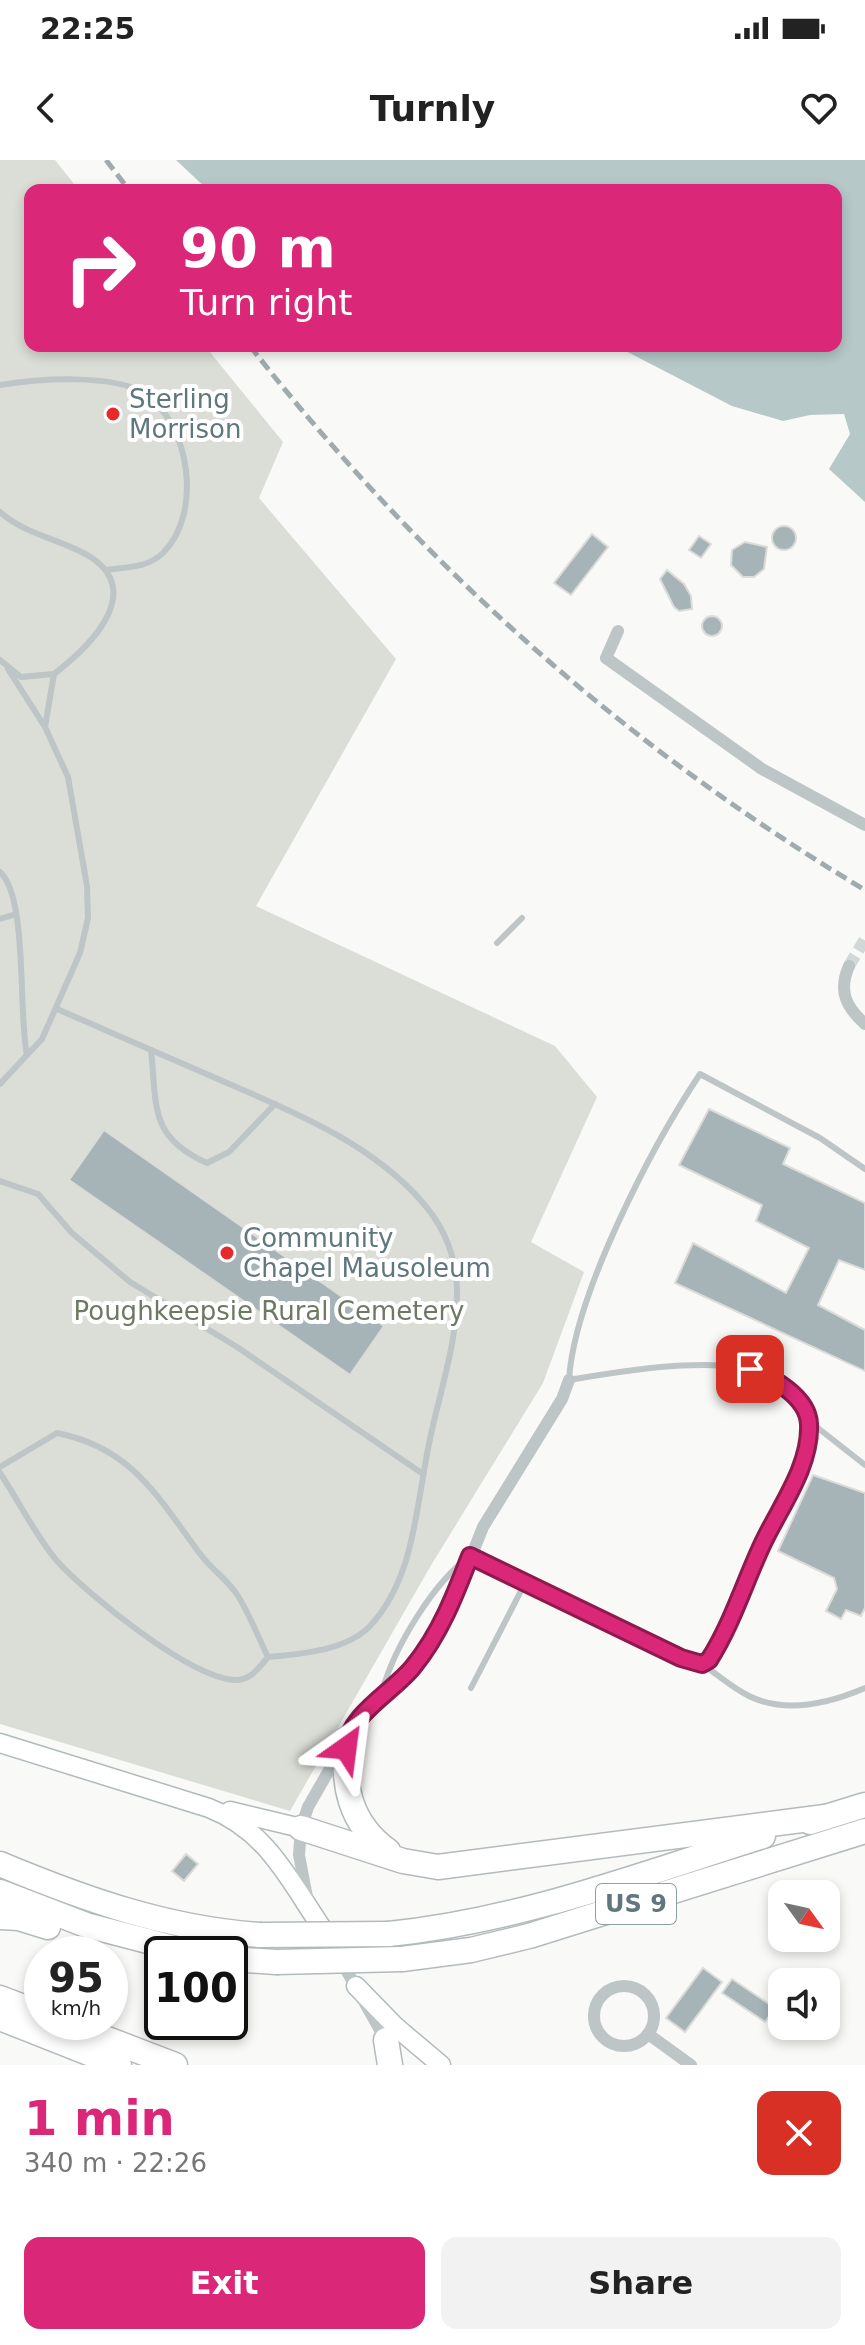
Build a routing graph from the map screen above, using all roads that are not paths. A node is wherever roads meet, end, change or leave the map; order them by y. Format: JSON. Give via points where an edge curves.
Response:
{"nodes":[{"id":1,"x":0,"y":385,"type":"edge"},
{"id":2,"x":0,"y":512,"type":"edge"},
{"id":3,"x":106,"y":570,"type":"junction"},
{"id":4,"x":618,"y":631,"type":"dead end"},
{"id":5,"x":0,"y":660,"type":"edge"},
{"id":6,"x":8,"y":669,"type":"junction"},
{"id":7,"x":54,"y":674,"type":"junction"},
{"id":8,"x":45,"y":727,"type":"junction"},
{"id":9,"x":865,"y":825,"type":"edge"},
{"id":10,"x":0,"y":872,"type":"edge"},
{"id":11,"x":16,"y":914,"type":"junction"},
{"id":12,"x":522,"y":918,"type":"dead end"},
{"id":13,"x":0,"y":919,"type":"edge"},
{"id":14,"x":497,"y":943,"type":"dead end"},
{"id":15,"x":849,"y":966,"type":"tunnel mouth"},
{"id":16,"x":57,"y":1009,"type":"junction"},
{"id":17,"x":865,"y":1024,"type":"edge"},
{"id":18,"x":151,"y":1050,"type":"junction"},
{"id":19,"x":27,"y":1055,"type":"junction"},
{"id":20,"x":0,"y":1084,"type":"edge"},
{"id":21,"x":275,"y":1104,"type":"junction"},
{"id":22,"x":865,"y":1169,"type":"edge"},
{"id":23,"x":0,"y":1181,"type":"edge"},
{"id":24,"x":569,"y":1380,"type":"junction"},
{"id":25,"x":809,"y":1421,"type":"junction"},
{"id":26,"x":865,"y":1465,"type":"edge"},
{"id":27,"x":0,"y":1470,"type":"edge"},
{"id":28,"x":423,"y":1474,"type":"junction"},
{"id":29,"x":470,"y":1556,"type":"junction"},
{"id":30,"x":524,"y":1585,"type":"junction"},
{"id":31,"x":268,"y":1657,"type":"junction"},
{"id":32,"x":702,"y":1664,"type":"junction"},
{"id":33,"x":471,"y":1688,"type":"dead end"},
{"id":34,"x":865,"y":1688,"type":"edge"},
{"id":35,"x":380,"y":1697,"type":"junction"},
{"id":36,"x":347,"y":1739,"type":"junction"},
{"id":37,"x":0,"y":1743,"type":"edge"},
{"id":38,"x":865,"y":1805,"type":"edge"},
{"id":39,"x":209,"y":1808,"type":"junction"},
{"id":40,"x":825,"y":1817,"type":"junction"},
{"id":41,"x":301,"y":1828,"type":"junction"},
{"id":42,"x":865,"y":1831,"type":"edge"},
{"id":43,"x":403,"y":1861,"type":"junction"},
{"id":44,"x":0,"y":1864,"type":"edge"},
{"id":45,"x":0,"y":1892,"type":"edge"},
{"id":46,"x":0,"y":1917,"type":"edge"},
{"id":47,"x":322,"y":1928,"type":"junction"},
{"id":48,"x":144,"y":1940,"type":"edge"},
{"id":49,"x":144,"y":1951,"type":"edge"},
{"id":50,"x":248,"y":1960,"type":"edge"},
{"id":51,"x":356,"y":1986,"type":"junction"},
{"id":52,"x":0,"y":1998,"type":"edge"},
{"id":53,"x":24,"y":2007,"type":"edge"},
{"id":54,"x":0,"y":2018,"type":"edge"},
{"id":55,"x":648,"y":2034,"type":"junction"},
{"id":56,"x":110,"y":2040,"type":"edge"},
{"id":57,"x":386,"y":2040,"type":"junction"},
{"id":58,"x":119,"y":2065,"type":"edge"},
{"id":59,"x":175,"y":2065,"type":"edge"},
{"id":60,"x":390,"y":2065,"type":"edge"},
{"id":61,"x":401,"y":2065,"type":"edge"},
{"id":62,"x":441,"y":2065,"type":"edge"},
{"id":63,"x":691,"y":2065,"type":"edge"}],
"edges":[{"from":1,"to":3,"type":"lane","via":[[114,385],[143,392],[164,411],[186,475],[184,515],[164,552],[150,562]]},
{"from":2,"to":3,"type":"lane","via":[[37,535],[88,555]]},
{"from":3,"to":7,"type":"lane","via":[[113,589],[111,610],[92,642]]},
{"from":4,"to":9,"type":"street","via":[[606,658],[762,769]]},
{"from":5,"to":6,"type":"lane"},
{"from":6,"to":7,"type":"lane","via":[[21,677]]},
{"from":6,"to":8,"type":"lane"},
{"from":7,"to":8,"type":"lane"},
{"from":8,"to":16,"type":"lane","via":[[68,777],[87,886],[88,918],[80,953]]},
{"from":10,"to":11,"type":"lane","via":[[14,893]]},
{"from":11,"to":13,"type":"lane"},
{"from":11,"to":19,"type":"lane"},
{"from":12,"to":14,"type":"lane"},
{"from":15,"to":17,"type":"street","via":[[845,1001]]},
{"from":16,"to":18,"type":"lane"},
{"from":16,"to":19,"type":"lane"},
{"from":18,"to":21,"type":"lane"},
{"from":18,"to":21,"type":"lane","via":[[159,1125],[183,1152],[207,1163],[229,1152]]},
{"from":19,"to":20,"type":"lane"},
{"from":21,"to":28,"type":"lane","via":[[368,1155],[420,1199],[444,1229],[457,1290]]},
{"from":22,"to":24,"type":"lane","via":[[820,1138],[700,1074],[643,1174],[593,1284],[571,1347]]},
{"from":23,"to":28,"type":"lane","via":[[38,1194],[72,1233],[130,1282],[237,1347]]},
{"from":24,"to":25,"type":"lane","via":[[662,1367],[750,1369],[789,1390]]},
{"from":24,"to":29,"type":"street"},
{"from":25,"to":26,"type":"lane"},
{"from":25,"to":32,"type":"lane","via":[[793,1484],[715,1651]]},
{"from":27,"to":31,"type":"lane","via":[[56,1560],[185,1661],[237,1681],[254,1675]]},
{"from":27,"to":31,"type":"lane","via":[[57,1433],[89,1440],[135,1470],[238,1595]]},
{"from":28,"to":31,"type":"lane","via":[[403,1568],[391,1600],[368,1629],[312,1652]]},
{"from":29,"to":30,"type":"lane"},
{"from":29,"to":35,"type":"street","via":[[449,1612],[413,1668]]},
{"from":29,"to":35,"type":"lane","via":[[447,1573],[389,1666]]},
{"from":30,"to":32,"type":"lane"},
{"from":30,"to":33,"type":"lane"},
{"from":32,"to":34,"type":"lane","via":[[750,1697],[790,1707]]},
{"from":35,"to":36,"type":"street"},
{"from":36,"to":41,"type":"street"},
{"from":36,"to":43,"type":"highway","via":[[345,1778],[352,1808],[369,1836]]},
{"from":37,"to":39,"type":"street"},
{"from":38,"to":40,"type":"highway","number":"US 9"},
{"from":39,"to":41,"type":"street"},
{"from":39,"to":47,"type":"street","via":[[238,1820],[259,1837]]},
{"from":40,"to":43,"type":"highway","via":[[450,1867]]},
{"from":40,"to":44,"type":"highway","number":"US 9","bridge":true,"via":[[518,1913],[389,1934],[260,1935],[195,1927],[138,1915]]},
{"from":41,"to":43,"type":"highway"},
{"from":41,"to":47,"type":"street","via":[[300,1873]]},
{"from":42,"to":50,"type":"highway","number":"US 9","bridge":true,"via":[[471,1950],[402,1959]]},
{"from":45,"to":48,"type":"highway","via":[[86,1925]]},
{"from":46,"to":49,"type":"highway"},
{"from":47,"to":51,"type":"street"},
{"from":51,"to":57,"type":"street"},
{"from":51,"to":62,"type":"street"},
{"from":52,"to":53,"type":"highway"},
{"from":54,"to":58,"type":"highway"},
{"from":55,"to":55,"type":"street","via":[[653,2010],[642,1992],[618,1986],[599,1998],[594,2022],[607,2041],[628,2046]]},
{"from":55,"to":63,"type":"street"},
{"from":56,"to":59,"type":"highway"},
{"from":57,"to":60,"type":"highway"},
{"from":57,"to":61,"type":"street"}]}
